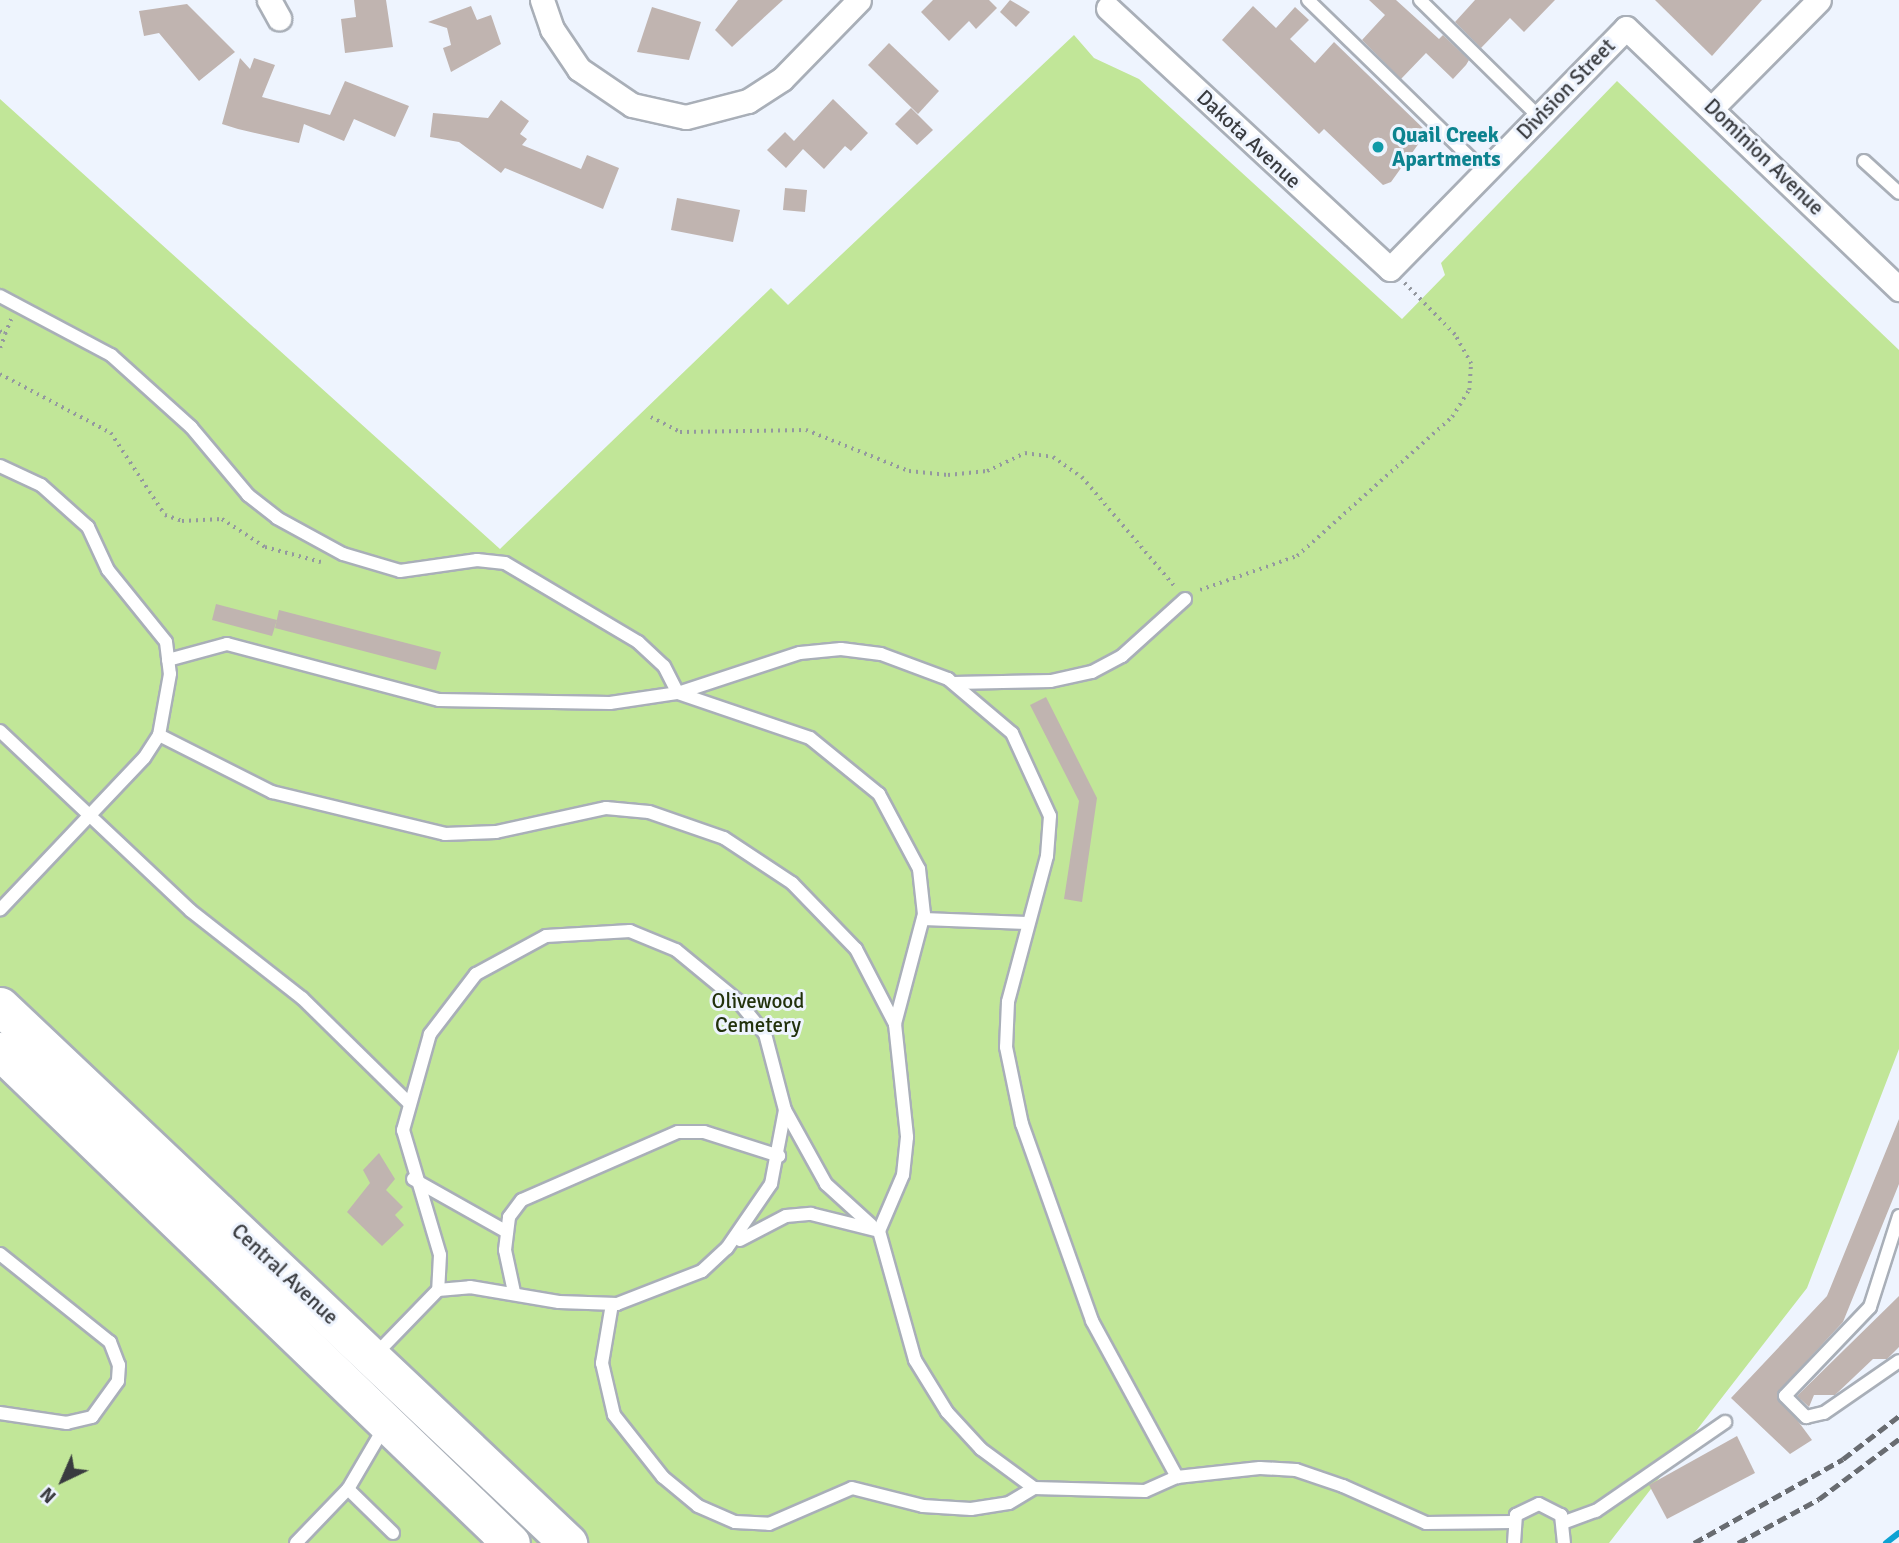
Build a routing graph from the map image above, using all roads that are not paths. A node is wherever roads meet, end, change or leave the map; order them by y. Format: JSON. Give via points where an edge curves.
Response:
{"nodes":[{"id":1,"x":542,"y":0,"type":"edge"},
{"id":2,"x":859,"y":0,"type":"edge"},
{"id":3,"x":1308,"y":0,"type":"edge"},
{"id":4,"x":1420,"y":0,"type":"edge"},
{"id":5,"x":1811,"y":3,"type":"edge"},
{"id":6,"x":1108,"y":8,"type":"dead end"},
{"id":7,"x":1626,"y":28,"type":"joint"},
{"id":8,"x":1714,"y":106,"type":"junction"},
{"id":9,"x":1539,"y":117,"type":"junction"},
{"id":10,"x":1864,"y":161,"type":"dead end"},
{"id":11,"x":1485,"y":172,"type":"junction"},
{"id":12,"x":1898,"y":189,"type":"edge"},
{"id":13,"x":1390,"y":270,"type":"joint"},
{"id":14,"x":1899,"y":289,"type":"edge"},
{"id":15,"x":0,"y":296,"type":"edge"},
{"id":16,"x":0,"y":466,"type":"edge"},
{"id":17,"x":1185,"y":599,"type":"road end"},
{"id":18,"x":168,"y":660,"type":"junction"},
{"id":19,"x":954,"y":684,"type":"junction"},
{"id":20,"x":678,"y":694,"type":"junction"},
{"id":21,"x":0,"y":731,"type":"edge"},
{"id":22,"x":159,"y":735,"type":"junction"},
{"id":23,"x":92,"y":817,"type":"junction"},
{"id":24,"x":0,"y":910,"type":"edge"},
{"id":25,"x":923,"y":919,"type":"junction"},
{"id":26,"x":1027,"y":923,"type":"junction"},
{"id":27,"x":0,"y":1006,"type":"edge"},
{"id":28,"x":895,"y":1024,"type":"junction"},
{"id":29,"x":0,"y":1051,"type":"edge"},
{"id":30,"x":410,"y":1103,"type":"junction"},
{"id":31,"x":785,"y":1110,"type":"junction"},
{"id":32,"x":779,"y":1156,"type":"junction"},
{"id":33,"x":413,"y":1179,"type":"junction"},
{"id":34,"x":1899,"y":1216,"type":"edge"},
{"id":35,"x":879,"y":1231,"type":"junction"},
{"id":36,"x":507,"y":1232,"type":"junction"},
{"id":37,"x":727,"y":1248,"type":"junction"},
{"id":38,"x":0,"y":1254,"type":"edge"},
{"id":39,"x":438,"y":1290,"type":"junction"},
{"id":40,"x":514,"y":1292,"type":"junction"},
{"id":41,"x":612,"y":1304,"type":"junction"},
{"id":42,"x":373,"y":1357,"type":"junction"},
{"id":43,"x":1899,"y":1361,"type":"edge"},
{"id":44,"x":0,"y":1413,"type":"edge"},
{"id":45,"x":1725,"y":1422,"type":"dead end"},
{"id":46,"x":386,"y":1424,"type":"junction"},
{"id":47,"x":1177,"y":1477,"type":"junction"},
{"id":48,"x":1034,"y":1488,"type":"junction"},
{"id":49,"x":348,"y":1489,"type":"junction"},
{"id":50,"x":1512,"y":1522,"type":"junction"},
{"id":51,"x":1565,"y":1522,"type":"junction"},
{"id":52,"x":393,"y":1533,"type":"dead end"},
{"id":53,"x":296,"y":1543,"type":"edge"},
{"id":54,"x":510,"y":1543,"type":"edge"},
{"id":55,"x":568,"y":1543,"type":"edge"},
{"id":56,"x":1514,"y":1543,"type":"edge"},
{"id":57,"x":1564,"y":1543,"type":"edge"}],
"edges":[{"from":1,"to":2,"type":"street","via":[[552,29],[579,69],[632,105],[687,117],[748,101],[782,79]]},
{"from":3,"to":11,"type":"lane"},
{"from":4,"to":9,"type":"lane"},
{"from":5,"to":8,"type":"street"},
{"from":6,"to":13,"type":"street","name":"Dakota Avenue"},
{"from":7,"to":8,"type":"street","name":"Dominion Avenue"},
{"from":7,"to":9,"type":"street","name":"Division Street"},
{"from":8,"to":14,"type":"street","name":"Dominion Avenue"},
{"from":9,"to":11,"type":"street","name":"Division Street"},
{"from":10,"to":12,"type":"lane"},
{"from":11,"to":13,"type":"street","name":"Division Street"},
{"from":15,"to":20,"type":"lane","via":[[111,355],[182,418],[248,495],[276,518],[343,554],[400,571],[477,559],[505,563],[638,642],[664,666]]},
{"from":16,"to":18,"type":"lane","via":[[41,485],[88,527],[108,570],[150,615]]},
{"from":17,"to":19,"type":"lane","via":[[1122,656],[1091,672],[1051,681]]},
{"from":18,"to":20,"type":"lane","via":[[227,644],[439,700],[610,703]]},
{"from":18,"to":22,"type":"lane"},
{"from":19,"to":20,"type":"lane","via":[[881,654],[841,649],[800,653]]},
{"from":19,"to":26,"type":"lane","via":[[1012,733],[1050,816],[1047,856]]},
{"from":20,"to":25,"type":"lane","via":[[810,738],[853,768],[903,829],[919,869]]},
{"from":21,"to":23,"type":"lane"},
{"from":22,"to":23,"type":"lane"},
{"from":22,"to":28,"type":"lane","via":[[272,792],[445,834],[496,832],[606,808],[686,821],[754,856],[827,915],[856,949]]},
{"from":23,"to":24,"type":"lane"},
{"from":23,"to":30,"type":"lane","via":[[191,911],[302,998]]},
{"from":25,"to":26,"type":"lane"},
{"from":25,"to":28,"type":"lane"},
{"from":26,"to":47,"type":"lane","via":[[1009,1002],[1006,1047],[1022,1124],[1092,1321]]},
{"from":27,"to":42,"type":"main road","name":"Central Avenue"},
{"from":28,"to":35,"type":"lane","via":[[907,1137],[903,1175]]},
{"from":29,"to":46,"type":"main road","name":"Central Avenue"},
{"from":30,"to":31,"type":"lane","via":[[430,1034],[476,974],[547,936],[630,930],[676,950],[738,1001],[765,1034]]},
{"from":30,"to":33,"type":"lane","via":[[403,1130]]},
{"from":31,"to":32,"type":"lane"},
{"from":31,"to":35,"type":"lane","via":[[826,1184]]},
{"from":32,"to":36,"type":"lane","via":[[704,1132],[678,1132],[522,1200]]},
{"from":32,"to":37,"type":"lane","via":[[751,1221]]},
{"from":33,"to":36,"type":"lane"},
{"from":33,"to":39,"type":"lane","via":[[440,1255]]},
{"from":34,"to":43,"type":"lane","via":[[1870,1307],[1785,1396],[1806,1417],[1824,1413]]},
{"from":35,"to":37,"type":"lane","via":[[811,1214],[786,1216]]},
{"from":35,"to":48,"type":"lane","via":[[915,1360],[947,1412],[981,1449]]},
{"from":36,"to":40,"type":"lane"},
{"from":37,"to":41,"type":"lane","via":[[702,1271]]},
{"from":38,"to":44,"type":"lane","via":[[110,1342],[118,1373],[109,1399],[92,1417],[67,1423]]},
{"from":39,"to":40,"type":"lane"},
{"from":39,"to":42,"type":"lane"},
{"from":40,"to":41,"type":"lane"},
{"from":41,"to":48,"type":"lane","via":[[603,1363],[614,1415],[634,1448],[698,1506],[735,1522],[769,1524],[852,1488],[923,1506],[971,1509],[1009,1503]]},
{"from":42,"to":55,"type":"main road","name":"Central Avenue"},
{"from":45,"to":51,"type":"lane","via":[[1605,1505]]},
{"from":46,"to":49,"type":"lane"},
{"from":46,"to":54,"type":"main road","name":"Central Avenue"},
{"from":47,"to":48,"type":"lane","via":[[1145,1491]]},
{"from":47,"to":50,"type":"lane","via":[[1296,1470],[1426,1523]]},
{"from":49,"to":52,"type":"lane"},
{"from":49,"to":53,"type":"lane"},
{"from":50,"to":51,"type":"lane","via":[[1523,1509],[1538,1504],[1555,1509]]},
{"from":50,"to":56,"type":"lane"},
{"from":51,"to":57,"type":"lane"}]}
